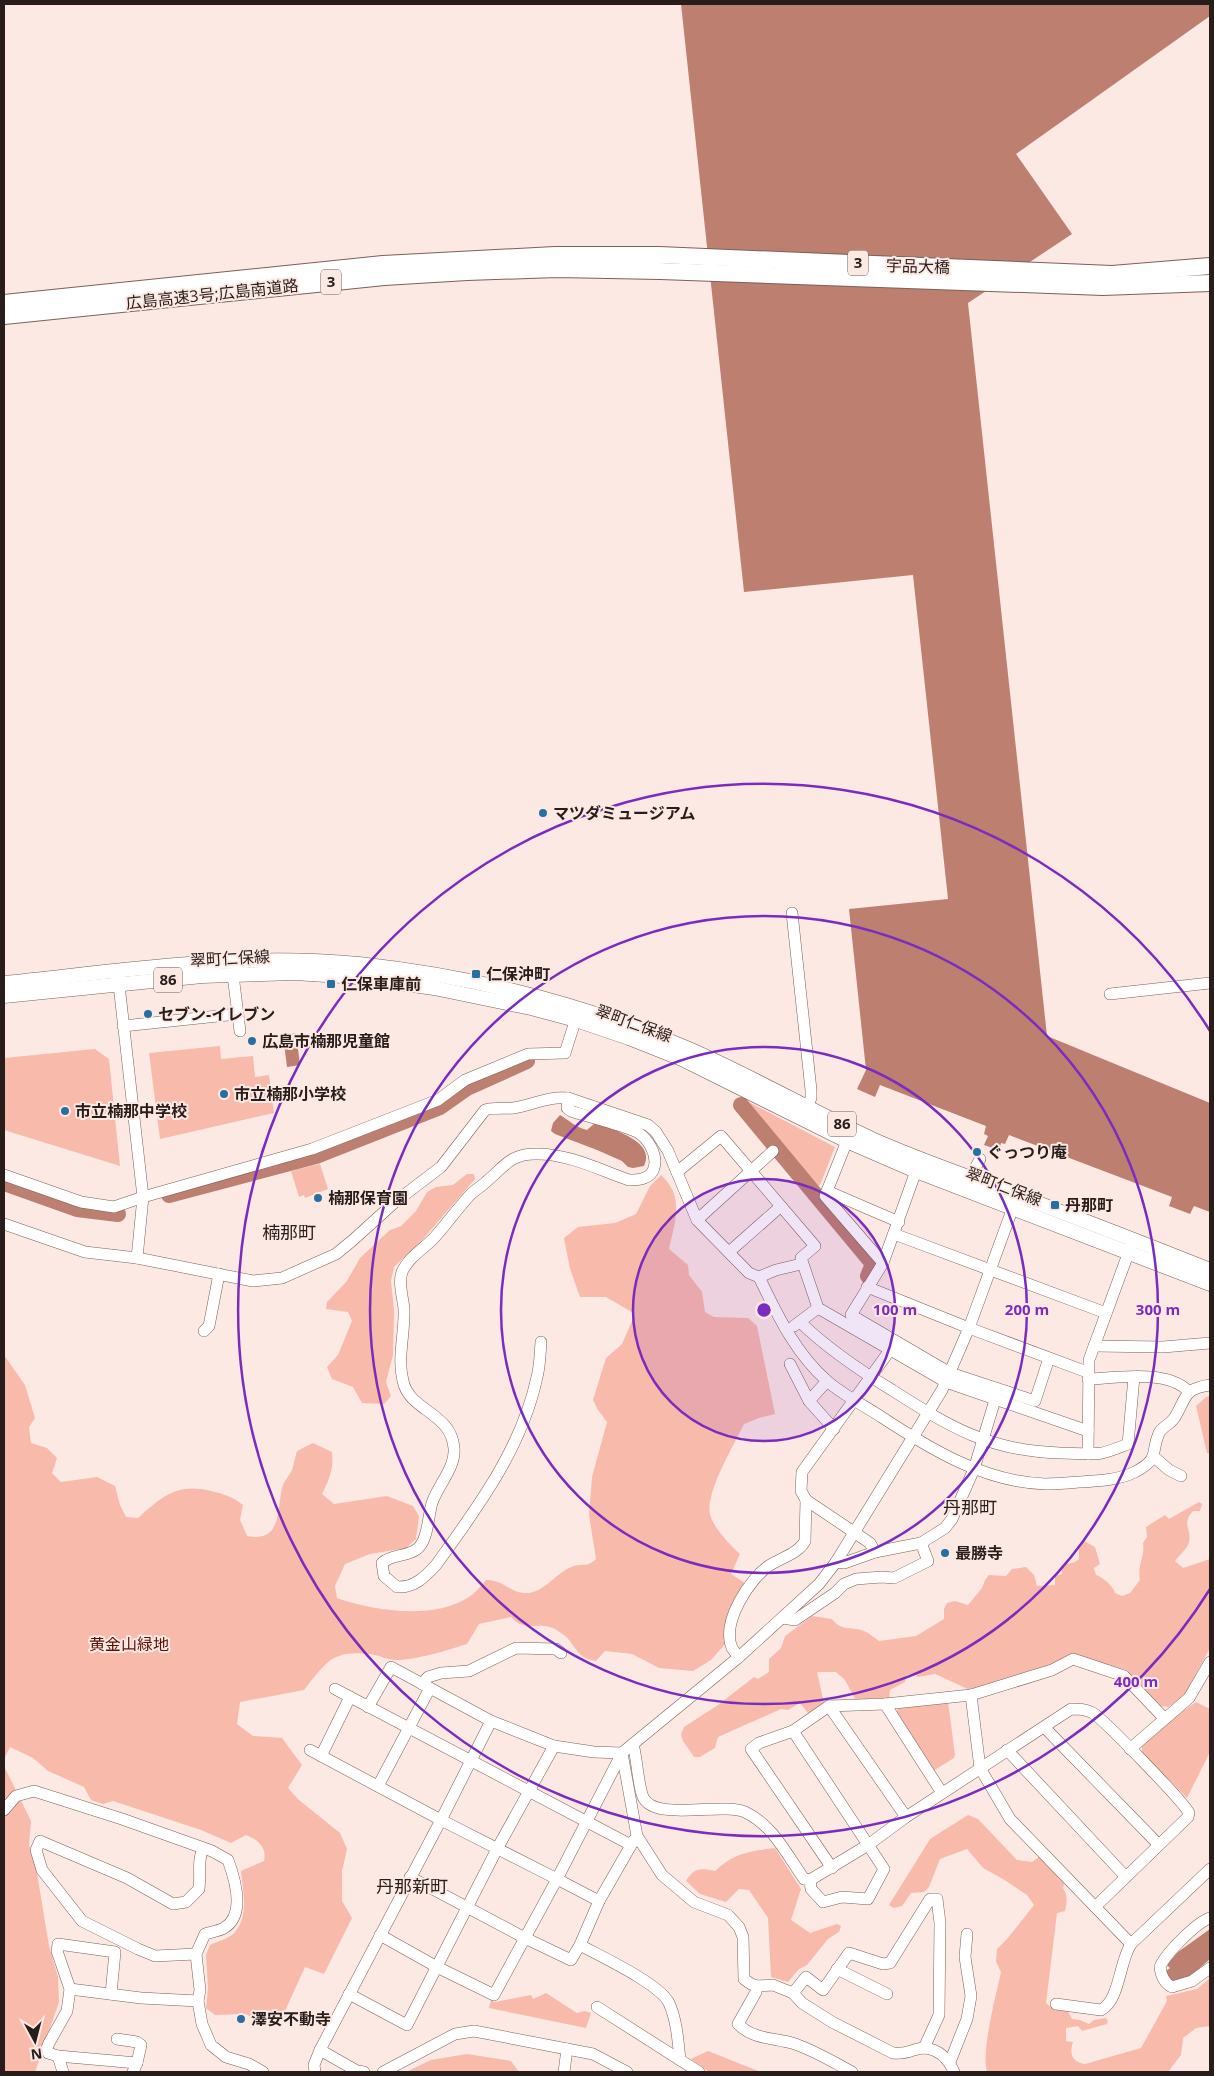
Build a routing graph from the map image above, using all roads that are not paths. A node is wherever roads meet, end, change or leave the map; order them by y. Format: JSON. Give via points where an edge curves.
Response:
{"nodes":[{"id":1,"x":659,"y":263,"type":"junction"},
{"id":2,"x":1210,"y":266,"type":"edge"},
{"id":3,"x":1056,"y":279,"type":"junction"},
{"id":4,"x":1210,"y":283,"type":"edge"},
{"id":5,"x":4,"y":303,"type":"edge"},
{"id":6,"x":4,"y":316,"type":"edge"},
{"id":7,"x":792,"y":913,"type":"dead end"},
{"id":8,"x":233,"y":975,"type":"junction"},
{"id":9,"x":118,"y":978,"type":"junction"},
{"id":10,"x":423,"y":980,"type":"junction"},
{"id":11,"x":4,"y":983,"type":"edge"},
{"id":12,"x":1210,"y":983,"type":"edge"},
{"id":13,"x":1110,"y":994,"type":"dead end"},
{"id":14,"x":4,"y":996,"type":"edge"},
{"id":15,"x":237,"y":1014,"type":"junction"},
{"id":16,"x":578,"y":1014,"type":"junction"},
{"id":17,"x":124,"y":1026,"type":"junction"},
{"id":18,"x":240,"y":1031,"type":"dead end"},
{"id":19,"x":568,"y":1098,"type":"junction"},
{"id":20,"x":805,"y":1113,"type":"junction"},
{"id":21,"x":848,"y":1141,"type":"junction"},
{"id":22,"x":773,"y":1151,"type":"dead end"},
{"id":23,"x":980,"y":1159,"type":"dead end"},
{"id":24,"x":751,"y":1170,"type":"junction"},
{"id":25,"x":916,"y":1171,"type":"junction"},
{"id":26,"x":677,"y":1172,"type":"junction"},
{"id":27,"x":4,"y":1175,"type":"edge"},
{"id":28,"x":970,"y":1178,"type":"junction"},
{"id":29,"x":827,"y":1191,"type":"junction"},
{"id":30,"x":143,"y":1197,"type":"junction"},
{"id":31,"x":1015,"y":1202,"type":"junction"},
{"id":32,"x":780,"y":1206,"type":"junction"},
{"id":33,"x":697,"y":1220,"type":"junction"},
{"id":34,"x":899,"y":1222,"type":"junction"},
{"id":35,"x":4,"y":1224,"type":"edge"},
{"id":36,"x":894,"y":1234,"type":"junction"},
{"id":37,"x":1131,"y":1246,"type":"junction"},
{"id":38,"x":729,"y":1252,"type":"junction"},
{"id":39,"x":136,"y":1258,"type":"junction"},
{"id":40,"x":883,"y":1263,"type":"junction"},
{"id":41,"x":801,"y":1264,"type":"junction"},
{"id":42,"x":989,"y":1270,"type":"junction"},
{"id":43,"x":1210,"y":1270,"type":"edge"},
{"id":44,"x":219,"y":1274,"type":"junction"},
{"id":45,"x":759,"y":1277,"type":"junction"},
{"id":46,"x":1210,"y":1284,"type":"edge"},
{"id":47,"x":867,"y":1287,"type":"junction"},
{"id":48,"x":818,"y":1308,"type":"junction"},
{"id":49,"x":1106,"y":1313,"type":"junction"},
{"id":50,"x":800,"y":1322,"type":"junction"},
{"id":51,"x":968,"y":1328,"type":"junction"},
{"id":52,"x":204,"y":1331,"type":"dead end"},
{"id":53,"x":786,"y":1332,"type":"junction"},
{"id":54,"x":541,"y":1342,"type":"dead end"},
{"id":55,"x":1210,"y":1343,"type":"edge"},
{"id":56,"x":1094,"y":1346,"type":"junction"},
{"id":57,"x":890,"y":1350,"type":"junction"},
{"id":58,"x":1049,"y":1358,"type":"junction"},
{"id":59,"x":790,"y":1364,"type":"dead end"},
{"id":60,"x":1088,"y":1375,"type":"junction"},
{"id":61,"x":871,"y":1377,"type":"junction"},
{"id":62,"x":1134,"y":1377,"type":"junction"},
{"id":63,"x":948,"y":1378,"type":"junction"},
{"id":64,"x":827,"y":1381,"type":"junction"},
{"id":65,"x":1210,"y":1384,"type":"edge"},
{"id":66,"x":1188,"y":1391,"type":"junction"},
{"id":67,"x":855,"y":1400,"type":"junction"},
{"id":68,"x":995,"y":1400,"type":"junction"},
{"id":69,"x":809,"y":1401,"type":"junction"},
{"id":70,"x":928,"y":1413,"type":"junction"},
{"id":71,"x":834,"y":1429,"type":"junction"},
{"id":72,"x":1088,"y":1431,"type":"junction"},
{"id":73,"x":914,"y":1438,"type":"junction"},
{"id":74,"x":984,"y":1440,"type":"junction"},
{"id":75,"x":1088,"y":1454,"type":"junction"},
{"id":76,"x":1154,"y":1456,"type":"junction"},
{"id":77,"x":974,"y":1469,"type":"junction"},
{"id":78,"x":1182,"y":1476,"type":"dead end"},
{"id":79,"x":806,"y":1500,"type":"junction"},
{"id":80,"x":854,"y":1534,"type":"junction"},
{"id":81,"x":922,"y":1543,"type":"junction"},
{"id":82,"x":875,"y":1552,"type":"junction"},
{"id":83,"x":836,"y":1562,"type":"junction"},
{"id":84,"x":783,"y":1618,"type":"junction"},
{"id":85,"x":561,"y":1654,"type":"dead end"},
{"id":86,"x":739,"y":1658,"type":"junction"},
{"id":87,"x":1210,"y":1662,"type":"edge"},
{"id":88,"x":426,"y":1686,"type":"junction"},
{"id":89,"x":335,"y":1689,"type":"dead end"},
{"id":90,"x":971,"y":1695,"type":"junction"},
{"id":91,"x":350,"y":1697,"type":"junction"},
{"id":92,"x":885,"y":1704,"type":"junction"},
{"id":93,"x":829,"y":1706,"type":"junction"},
{"id":94,"x":368,"y":1707,"type":"junction"},
{"id":95,"x":1164,"y":1718,"type":"junction"},
{"id":96,"x":491,"y":1720,"type":"junction"},
{"id":97,"x":1044,"y":1726,"type":"junction"},
{"id":98,"x":409,"y":1728,"type":"junction"},
{"id":99,"x":793,"y":1731,"type":"junction"},
{"id":100,"x":633,"y":1744,"type":"junction"},
{"id":101,"x":554,"y":1746,"type":"junction"},
{"id":102,"x":1130,"y":1749,"type":"junction"},
{"id":103,"x":310,"y":1750,"type":"dead end"},
{"id":104,"x":1007,"y":1750,"type":"junction"},
{"id":105,"x":622,"y":1753,"type":"junction"},
{"id":106,"x":321,"y":1756,"type":"junction"},
{"id":107,"x":470,"y":1761,"type":"junction"},
{"id":108,"x":980,"y":1768,"type":"junction"},
{"id":109,"x":378,"y":1786,"type":"junction"},
{"id":110,"x":528,"y":1792,"type":"junction"},
{"id":111,"x":942,"y":1793,"type":"junction"},
{"id":112,"x":4,"y":1810,"type":"edge"},
{"id":113,"x":906,"y":1817,"type":"junction"},
{"id":114,"x":441,"y":1820,"type":"junction"},
{"id":115,"x":586,"y":1822,"type":"junction"},
{"id":116,"x":634,"y":1841,"type":"junction"},
{"id":117,"x":868,"y":1845,"type":"junction"},
{"id":118,"x":1159,"y":1845,"type":"junction"},
{"id":119,"x":203,"y":1848,"type":"junction"},
{"id":120,"x":498,"y":1849,"type":"junction"},
{"id":121,"x":832,"y":1868,"type":"junction"},
{"id":122,"x":1210,"y":1869,"type":"edge"},
{"id":123,"x":410,"y":1877,"type":"junction"},
{"id":124,"x":1126,"y":1877,"type":"junction"},
{"id":125,"x":557,"y":1879,"type":"junction"},
{"id":126,"x":810,"y":1880,"type":"junction"},
{"id":127,"x":599,"y":1902,"type":"junction"},
{"id":128,"x":1095,"y":1907,"type":"junction"},
{"id":129,"x":467,"y":1908,"type":"junction"},
{"id":130,"x":1210,"y":1918,"type":"edge"},
{"id":131,"x":967,"y":1934,"type":"dead end"},
{"id":132,"x":380,"y":1935,"type":"junction"},
{"id":133,"x":525,"y":1938,"type":"junction"},
{"id":134,"x":1131,"y":1944,"type":"junction"},
{"id":135,"x":580,"y":1945,"type":"junction"},
{"id":136,"x":196,"y":1954,"type":"junction"},
{"id":137,"x":437,"y":1967,"type":"junction"},
{"id":138,"x":1210,"y":1968,"type":"edge"},
{"id":139,"x":837,"y":1970,"type":"junction"},
{"id":140,"x":757,"y":1986,"type":"junction"},
{"id":141,"x":70,"y":1989,"type":"junction"},
{"id":142,"x":793,"y":1993,"type":"junction"},
{"id":143,"x":111,"y":1994,"type":"junction"},
{"id":144,"x":350,"y":1994,"type":"junction"},
{"id":145,"x":887,"y":1994,"type":"dead end"},
{"id":146,"x":198,"y":2001,"type":"junction"},
{"id":147,"x":1056,"y":2004,"type":"dead end"},
{"id":148,"x":597,"y":2006,"type":"dead end"},
{"id":149,"x":117,"y":2039,"type":"dead end"},
{"id":150,"x":924,"y":2048,"type":"junction"},
{"id":151,"x":567,"y":2049,"type":"junction"},
{"id":152,"x":320,"y":2050,"type":"junction"},
{"id":153,"x":58,"y":2056,"type":"junction"},
{"id":154,"x":680,"y":2060,"type":"junction"},
{"id":155,"x":952,"y":2067,"type":"edge"},
{"id":156,"x":135,"y":2068,"type":"edge"},
{"id":157,"x":63,"y":2072,"type":"edge"},
{"id":158,"x":263,"y":2072,"type":"edge"},
{"id":159,"x":315,"y":2072,"type":"edge"},
{"id":160,"x":364,"y":2072,"type":"edge"},
{"id":161,"x":383,"y":2072,"type":"edge"},
{"id":162,"x":564,"y":2072,"type":"edge"},
{"id":163,"x":627,"y":2072,"type":"edge"},
{"id":164,"x":699,"y":2072,"type":"edge"},
{"id":165,"x":852,"y":2072,"type":"edge"}],
"edges":[{"from":1,"to":3,"type":"highway","name":"宇品大橋","number":"3"},
{"from":1,"to":5,"type":"highway","name":"広島高速3号;広島南道路","number":"3","via":[[545,256],[383,264]]},
{"from":1,"to":6,"type":"highway","name":"広島高速3号;広島南道路","number":"3","via":[[384,277]]},
{"from":2,"to":3,"type":"highway","number":"3"},
{"from":3,"to":4,"type":"highway","number":"3","via":[[1149,286]]},
{"from":7,"to":20,"type":"street","via":[[811,1090]]},
{"from":8,"to":9,"type":"main road","name":"翠町仁保線","number":"86"},
{"from":8,"to":10,"type":"main road","name":"翠町仁保線","number":"86","via":[[295,973]]},
{"from":8,"to":15,"type":"street"},
{"from":9,"to":10,"type":"main road","name":"翠町仁保線","number":"86","via":[[200,963],[289,961],[357,964]]},
{"from":9,"to":11,"type":"main road","name":"翠町仁保線","number":"86"},
{"from":9,"to":14,"type":"main road","name":"翠町仁保線","number":"86"},
{"from":9,"to":17,"type":"street"},
{"from":10,"to":16,"type":"main road","name":"翠町仁保線","number":"86","via":[[476,996]]},
{"from":12,"to":13,"type":"street"},
{"from":15,"to":17,"type":"street"},
{"from":15,"to":18,"type":"street"},
{"from":16,"to":20,"type":"main road","name":"翠町仁保線","number":"86","via":[[629,1038],[752,1086]]},
{"from":16,"to":30,"type":"street","via":[[564,1053],[528,1054],[465,1080],[438,1100],[312,1149]]},
{"from":17,"to":30,"type":"street"},
{"from":19,"to":26,"type":"street","via":[[648,1124],[656,1132]]},
{"from":19,"to":44,"type":"street","via":[[557,1097],[512,1108],[485,1110],[442,1167],[395,1202],[336,1254],[282,1278],[253,1280]]},
{"from":19,"to":54,"type":"street","via":[[567,1108],[570,1111],[638,1133],[647,1141],[655,1158],[654,1169],[648,1177],[629,1180],[562,1157],[534,1154],[514,1158],[470,1194],[432,1240],[407,1264],[401,1284],[403,1382],[418,1404],[440,1419],[450,1432],[454,1448],[452,1463],[436,1491],[419,1548],[382,1563],[384,1576],[396,1587],[415,1584],[426,1576],[488,1492],[524,1422],[538,1374]]},
{"from":20,"to":21,"type":"main road","name":"翠町仁保線","number":"86"},
{"from":20,"to":28,"type":"main road","name":"翠町仁保線","number":"86"},
{"from":21,"to":25,"type":"main road","name":"翠町仁保線","number":"86"},
{"from":21,"to":29,"type":"street"},
{"from":22,"to":24,"type":"street"},
{"from":23,"to":28,"type":"street"},
{"from":24,"to":26,"type":"street","via":[[721,1136]]},
{"from":24,"to":32,"type":"street"},
{"from":24,"to":33,"type":"street"},
{"from":25,"to":31,"type":"main road","name":"翠町仁保線","number":"86"},
{"from":25,"to":34,"type":"street"},
{"from":26,"to":33,"type":"street"},
{"from":27,"to":30,"type":"street","via":[[81,1202],[114,1207]]},
{"from":28,"to":31,"type":"main road","name":"翠町仁保線","number":"86"},
{"from":29,"to":34,"type":"street"},
{"from":29,"to":40,"type":"street","via":[[825,1196]]},
{"from":30,"to":39,"type":"street"},
{"from":31,"to":37,"type":"main road","name":"翠町仁保線","number":"86"},
{"from":31,"to":42,"type":"street"},
{"from":32,"to":38,"type":"street"},
{"from":32,"to":41,"type":"street","via":[[815,1246],[801,1258]]},
{"from":33,"to":38,"type":"street"},
{"from":34,"to":36,"type":"street"},
{"from":35,"to":39,"type":"street","via":[[85,1252]]},
{"from":36,"to":40,"type":"street"},
{"from":36,"to":42,"type":"street"},
{"from":37,"to":43,"type":"main road","name":"翠町仁保線","number":"86"},
{"from":37,"to":46,"type":"main road","name":"翠町仁保線","number":"86"},
{"from":37,"to":49,"type":"street"},
{"from":38,"to":45,"type":"street","via":[[749,1273]]},
{"from":39,"to":44,"type":"street"},
{"from":40,"to":47,"type":"street"},
{"from":41,"to":45,"type":"street"},
{"from":41,"to":48,"type":"street"},
{"from":42,"to":49,"type":"street"},
{"from":42,"to":51,"type":"street"},
{"from":44,"to":52,"type":"street","via":[[209,1326]]},
{"from":45,"to":53,"type":"street"},
{"from":47,"to":51,"type":"street"},
{"from":47,"to":63,"type":"street","via":[[851,1316]]},
{"from":48,"to":50,"type":"street"},
{"from":48,"to":57,"type":"street"},
{"from":49,"to":56,"type":"street"},
{"from":50,"to":53,"type":"street"},
{"from":50,"to":61,"type":"street","via":[[819,1341]]},
{"from":51,"to":58,"type":"street"},
{"from":51,"to":63,"type":"street"},
{"from":53,"to":64,"type":"street"},
{"from":55,"to":56,"type":"street","via":[[1163,1347]]},
{"from":56,"to":60,"type":"street"},
{"from":57,"to":61,"type":"street"},
{"from":57,"to":63,"type":"street"},
{"from":58,"to":60,"type":"street"},
{"from":58,"to":63,"type":"street","via":[[1035,1401]]},
{"from":59,"to":69,"type":"street"},
{"from":60,"to":62,"type":"street"},
{"from":60,"to":72,"type":"street"},
{"from":61,"to":67,"type":"street"},
{"from":61,"to":70,"type":"street"},
{"from":62,"to":66,"type":"street","via":[[1155,1377],[1182,1384]]},
{"from":62,"to":75,"type":"street","via":[[1128,1444]]},
{"from":63,"to":68,"type":"street"},
{"from":63,"to":70,"type":"street"},
{"from":64,"to":67,"type":"street"},
{"from":64,"to":69,"type":"street"},
{"from":65,"to":66,"type":"street"},
{"from":66,"to":76,"type":"street","via":[[1174,1419],[1158,1435]]},
{"from":67,"to":71,"type":"street"},
{"from":67,"to":73,"type":"street"},
{"from":68,"to":72,"type":"street"},
{"from":68,"to":74,"type":"street"},
{"from":69,"to":71,"type":"street"},
{"from":70,"to":73,"type":"street"},
{"from":70,"to":74,"type":"street"},
{"from":71,"to":79,"type":"street","via":[[802,1472],[801,1490]]},
{"from":72,"to":75,"type":"street"},
{"from":73,"to":77,"type":"street"},
{"from":73,"to":80,"type":"street"},
{"from":74,"to":75,"type":"street","via":[[1013,1449]]},
{"from":74,"to":77,"type":"street"},
{"from":76,"to":77,"type":"street","via":[[1127,1476],[1096,1482],[1044,1484],[1006,1479]]},
{"from":76,"to":78,"type":"street","via":[[1169,1470]]},
{"from":77,"to":81,"type":"street","via":[[952,1519]]},
{"from":79,"to":80,"type":"street"},
{"from":79,"to":86,"type":"street","via":[[803,1544],[762,1571],[737,1607],[731,1636],[732,1647]]},
{"from":80,"to":82,"type":"street","via":[[870,1543]]},
{"from":80,"to":83,"type":"street"},
{"from":81,"to":82,"type":"street"},
{"from":81,"to":84,"type":"street","via":[[928,1561],[903,1575],[856,1579],[844,1584],[795,1620]]},
{"from":82,"to":83,"type":"street","via":[[852,1561]]},
{"from":83,"to":84,"type":"street","via":[[819,1584]]},
{"from":84,"to":86,"type":"street"},
{"from":85,"to":88,"type":"street","via":[[556,1648],[516,1648],[469,1671],[428,1677]]},
{"from":86,"to":100,"type":"street"},
{"from":87,"to":95,"type":"street","via":[[1189,1698]]},
{"from":88,"to":94,"type":"street","via":[[391,1667]]},
{"from":88,"to":96,"type":"street"},
{"from":88,"to":98,"type":"street"},
{"from":89,"to":91,"type":"street"},
{"from":90,"to":92,"type":"street"},
{"from":90,"to":95,"type":"street","via":[[1052,1670],[1073,1659],[1124,1676]]},
{"from":90,"to":108,"type":"street"},
{"from":91,"to":94,"type":"street"},
{"from":91,"to":106,"type":"street"},
{"from":92,"to":93,"type":"street"},
{"from":92,"to":111,"type":"street"},
{"from":93,"to":99,"type":"street"},
{"from":93,"to":113,"type":"street"},
{"from":94,"to":98,"type":"street"},
{"from":95,"to":102,"type":"street"},
{"from":96,"to":101,"type":"street"},
{"from":96,"to":107,"type":"street"},
{"from":97,"to":102,"type":"street","via":[[1070,1709],[1082,1709],[1094,1714]]},
{"from":97,"to":104,"type":"street"},
{"from":97,"to":118,"type":"street"},
{"from":98,"to":107,"type":"street"},
{"from":98,"to":109,"type":"street"},
{"from":99,"to":117,"type":"street"},
{"from":99,"to":121,"type":"street","via":[[752,1749]]},
{"from":100,"to":105,"type":"street"},
{"from":100,"to":126,"type":"street","via":[[643,1797],[653,1807],[664,1810],[742,1811],[768,1827],[804,1879]]},
{"from":101,"to":105,"type":"street"},
{"from":101,"to":110,"type":"street"},
{"from":102,"to":118,"type":"street","via":[[1189,1813]]},
{"from":103,"to":106,"type":"street"},
{"from":104,"to":108,"type":"street"},
{"from":104,"to":124,"type":"street"},
{"from":105,"to":115,"type":"street"},
{"from":105,"to":116,"type":"street"},
{"from":106,"to":109,"type":"street"},
{"from":107,"to":110,"type":"street"},
{"from":107,"to":114,"type":"street"},
{"from":108,"to":111,"type":"street"},
{"from":108,"to":128,"type":"street","via":[[1010,1819]]},
{"from":109,"to":114,"type":"street"},
{"from":110,"to":115,"type":"street"},
{"from":110,"to":120,"type":"street"},
{"from":111,"to":113,"type":"street"},
{"from":112,"to":119,"type":"street","via":[[16,1796],[34,1791]]},
{"from":113,"to":117,"type":"street"},
{"from":114,"to":120,"type":"street"},
{"from":114,"to":123,"type":"street"},
{"from":115,"to":116,"type":"street"},
{"from":115,"to":125,"type":"street"},
{"from":116,"to":127,"type":"street"},
{"from":116,"to":140,"type":"street","via":[[662,1875],[694,1902],[728,1914],[743,1937],[744,1979]]},
{"from":117,"to":121,"type":"street"},
{"from":117,"to":126,"type":"street","via":[[884,1869],[868,1899],[842,1897],[823,1902],[812,1889]]},
{"from":118,"to":124,"type":"street"},
{"from":119,"to":136,"type":"street","via":[[228,1860],[236,1898],[234,1918],[224,1928],[205,1934]]},
{"from":119,"to":136,"type":"street","via":[[198,1862],[199,1889],[186,1902],[173,1904],[127,1878],[40,1841],[36,1850],[42,1870],[82,1921],[155,1956]]},
{"from":120,"to":125,"type":"street"},
{"from":120,"to":129,"type":"street"},
{"from":121,"to":126,"type":"street"},
{"from":122,"to":134,"type":"street"},
{"from":123,"to":129,"type":"street"},
{"from":123,"to":132,"type":"street"},
{"from":124,"to":128,"type":"street"},
{"from":125,"to":127,"type":"street"},
{"from":125,"to":133,"type":"street"},
{"from":127,"to":135,"type":"street"},
{"from":128,"to":134,"type":"street"},
{"from":129,"to":133,"type":"street"},
{"from":129,"to":137,"type":"street"},
{"from":130,"to":138,"type":"street","via":[[1179,1943],[1160,1967],[1167,1984],[1172,1987],[1192,1982]]},
{"from":131,"to":155,"type":"street","via":[[965,1957],[971,1996]]},
{"from":132,"to":137,"type":"street"},
{"from":132,"to":144,"type":"street"},
{"from":133,"to":135,"type":"street","via":[[571,1960]]},
{"from":133,"to":137,"type":"street","via":[[494,1995]]},
{"from":134,"to":147,"type":"street","via":[[1107,2007],[1101,2010]]},
{"from":135,"to":154,"type":"street","via":[[654,1986],[668,2001],[676,2026]]},
{"from":136,"to":146,"type":"street"},
{"from":137,"to":144,"type":"street","via":[[407,2025]]},
{"from":139,"to":142,"type":"street","via":[[823,1990],[806,1977]]},
{"from":139,"to":145,"type":"street"},
{"from":139,"to":150,"type":"street","via":[[849,1953],[883,1964],[890,1963],[930,1899],[937,1900],[940,1923],[939,2015]]},
{"from":140,"to":142,"type":"street","via":[[773,1985]]},
{"from":140,"to":165,"type":"street","via":[[738,2024],[746,2032],[793,2043]]},
{"from":141,"to":143,"type":"street"},
{"from":141,"to":143,"type":"street","via":[[57,1950],[58,1944],[115,1952]]},
{"from":141,"to":153,"type":"street","via":[[67,2011],[47,2048],[48,2053]]},
{"from":142,"to":150,"type":"street","via":[[802,2003],[832,2022],[893,2053],[904,2055]]},
{"from":143,"to":146,"type":"street"},
{"from":144,"to":152,"type":"street"},
{"from":146,"to":158,"type":"street","via":[[202,2024],[211,2045],[226,2057]]},
{"from":148,"to":154,"type":"street"},
{"from":149,"to":156,"type":"street","via":[[137,2042],[141,2046]]},
{"from":150,"to":155,"type":"street","via":[[942,2054]]},
{"from":151,"to":161,"type":"street","via":[[474,2031],[455,2034]]},
{"from":151,"to":162,"type":"street"},
{"from":151,"to":163,"type":"street","via":[[594,2054]]},
{"from":152,"to":159,"type":"street","via":[[314,2065]]},
{"from":152,"to":160,"type":"street"},
{"from":153,"to":156,"type":"street"},
{"from":153,"to":157,"type":"street"},
{"from":154,"to":164,"type":"street"}]}
